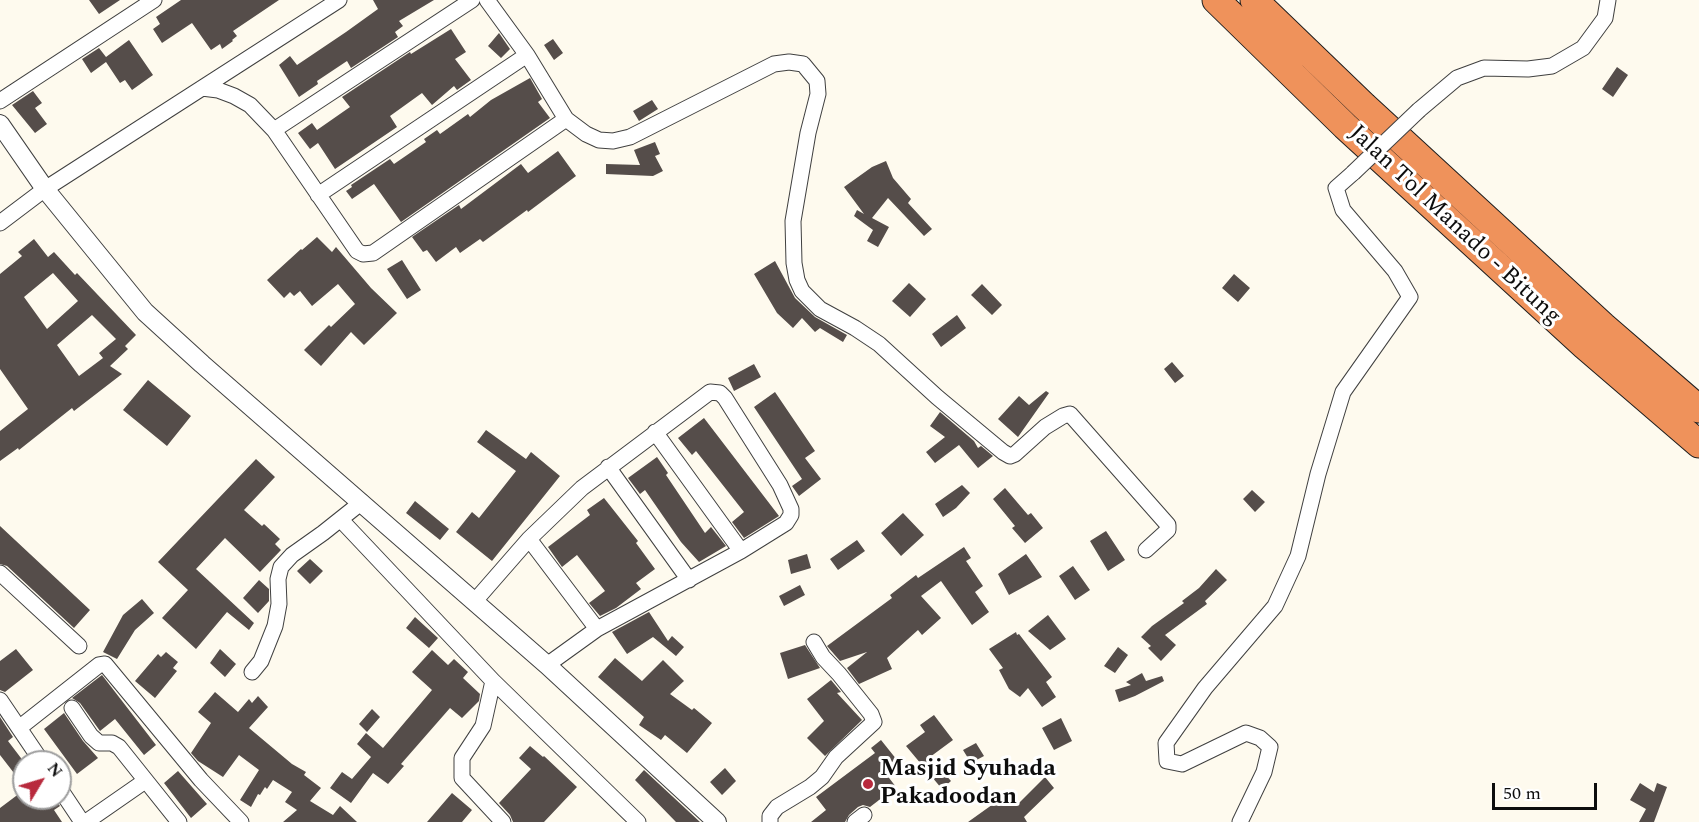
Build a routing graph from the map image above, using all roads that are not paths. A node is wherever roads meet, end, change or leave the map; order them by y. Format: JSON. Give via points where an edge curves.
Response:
{"nodes":[{"id":1,"x":154,"y":0,"type":"edge"},
{"id":2,"x":339,"y":0,"type":"edge"},
{"id":3,"x":472,"y":0,"type":"edge"},
{"id":4,"x":488,"y":0,"type":"edge"},
{"id":5,"x":1216,"y":0,"type":"edge"},
{"id":6,"x":1254,"y":0,"type":"edge"},
{"id":7,"x":1608,"y":0,"type":"edge"},
{"id":8,"x":527,"y":55,"type":"junction"},
{"id":9,"x":202,"y":88,"type":"junction"},
{"id":10,"x":0,"y":101,"type":"edge"},
{"id":11,"x":566,"y":118,"type":"junction"},
{"id":12,"x":0,"y":124,"type":"edge"},
{"id":13,"x":274,"y":130,"type":"junction"},
{"id":14,"x":45,"y":189,"type":"junction"},
{"id":15,"x":318,"y":195,"type":"junction"},
{"id":16,"x":0,"y":223,"type":"edge"},
{"id":17,"x":1699,"y":409,"type":"edge"},
{"id":18,"x":655,"y":432,"type":"junction"},
{"id":19,"x":1699,"y":444,"type":"edge"},
{"id":20,"x":608,"y":467,"type":"junction"},
{"id":21,"x":362,"y":502,"type":"junction"},
{"id":22,"x":341,"y":520,"type":"junction"},
{"id":23,"x":529,"y":539,"type":"junction"},
{"id":24,"x":1146,"y":550,"type":"dead end"},
{"id":25,"x":741,"y":551,"type":"junction"},
{"id":26,"x":0,"y":573,"type":"edge"},
{"id":27,"x":689,"y":580,"type":"junction"},
{"id":28,"x":474,"y":602,"type":"junction"},
{"id":29,"x":597,"y":629,"type":"junction"},
{"id":30,"x":814,"y":642,"type":"dead end"},
{"id":31,"x":79,"y":646,"type":"dead end"},
{"id":32,"x":548,"y":665,"type":"junction"},
{"id":33,"x":252,"y":672,"type":"dead end"},
{"id":34,"x":493,"y":681,"type":"junction"},
{"id":35,"x":0,"y":700,"type":"edge"},
{"id":36,"x":72,"y":708,"type":"dead end"},
{"id":37,"x":19,"y":728,"type":"junction"},
{"id":38,"x":34,"y":750,"type":"edge"},
{"id":39,"x":145,"y":781,"type":"junction"},
{"id":40,"x":72,"y":806,"type":"edge"},
{"id":41,"x":84,"y":822,"type":"edge"},
{"id":42,"x":179,"y":822,"type":"edge"},
{"id":43,"x":241,"y":822,"type":"edge"},
{"id":44,"x":503,"y":822,"type":"edge"},
{"id":45,"x":638,"y":822,"type":"edge"},
{"id":46,"x":717,"y":822,"type":"edge"},
{"id":47,"x":770,"y":822,"type":"edge"},
{"id":48,"x":1240,"y":822,"type":"edge"}],
"edges":[{"from":1,"to":10,"type":"street"},
{"from":2,"to":9,"type":"street"},
{"from":3,"to":13,"type":"street"},
{"from":4,"to":8,"type":"street"},
{"from":5,"to":19,"type":"highway","name":"Jalan Tol Manado - Bitung","via":[[1345,126],[1585,346]]},
{"from":6,"to":17,"type":"highway","name":"Jalan Tol Manado - Bitung","via":[[1389,130]]},
{"from":7,"to":48,"type":"street","bridge":true,"via":[[1605,18],[1582,48],[1552,66],[1484,68],[1457,78],[1336,188],[1343,210],[1395,271],[1410,297],[1343,392],[1298,556],[1275,606],[1205,688],[1166,743],[1167,761],[1182,764],[1246,733],[1270,747],[1264,772]]},
{"from":8,"to":11,"type":"street"},
{"from":8,"to":15,"type":"street"},
{"from":9,"to":13,"type":"street","via":[[242,100]]},
{"from":9,"to":14,"type":"street"},
{"from":11,"to":15,"type":"street","via":[[373,253],[357,251]]},
{"from":11,"to":24,"type":"street","via":[[586,134],[613,141],[630,137],[774,64],[803,64],[817,81],[818,94],[793,221],[794,262],[801,291],[820,309],[879,344],[1010,456],[1046,427],[1070,414],[1168,525],[1168,530]]},
{"from":12,"to":14,"type":"street"},
{"from":13,"to":15,"type":"street"},
{"from":14,"to":16,"type":"street"},
{"from":14,"to":21,"type":"street","via":[[145,312]]},
{"from":18,"to":20,"type":"street"},
{"from":18,"to":25,"type":"street"},
{"from":18,"to":25,"type":"street","via":[[710,392],[725,398],[791,509],[786,524]]},
{"from":20,"to":23,"type":"street"},
{"from":20,"to":27,"type":"street"},
{"from":21,"to":22,"type":"street"},
{"from":21,"to":28,"type":"street"},
{"from":22,"to":33,"type":"street","via":[[281,567],[275,626]]},
{"from":22,"to":34,"type":"street"},
{"from":23,"to":28,"type":"street"},
{"from":23,"to":29,"type":"street"},
{"from":25,"to":27,"type":"street"},
{"from":26,"to":31,"type":"street"},
{"from":27,"to":29,"type":"street"},
{"from":28,"to":32,"type":"street"},
{"from":29,"to":32,"type":"street"},
{"from":30,"to":47,"type":"street","via":[[874,723],[836,757],[822,777],[777,807]]},
{"from":32,"to":46,"type":"street"},
{"from":34,"to":44,"type":"street","via":[[483,726],[462,759],[462,778]]},
{"from":34,"to":45,"type":"street"},
{"from":35,"to":37,"type":"street"},
{"from":36,"to":39,"type":"street","via":[[91,736],[99,743],[119,747]]},
{"from":37,"to":38,"type":"street"},
{"from":37,"to":43,"type":"street","via":[[105,664]]},
{"from":39,"to":41,"type":"street"},
{"from":39,"to":42,"type":"street"},
{"from":40,"to":41,"type":"street"}]}
